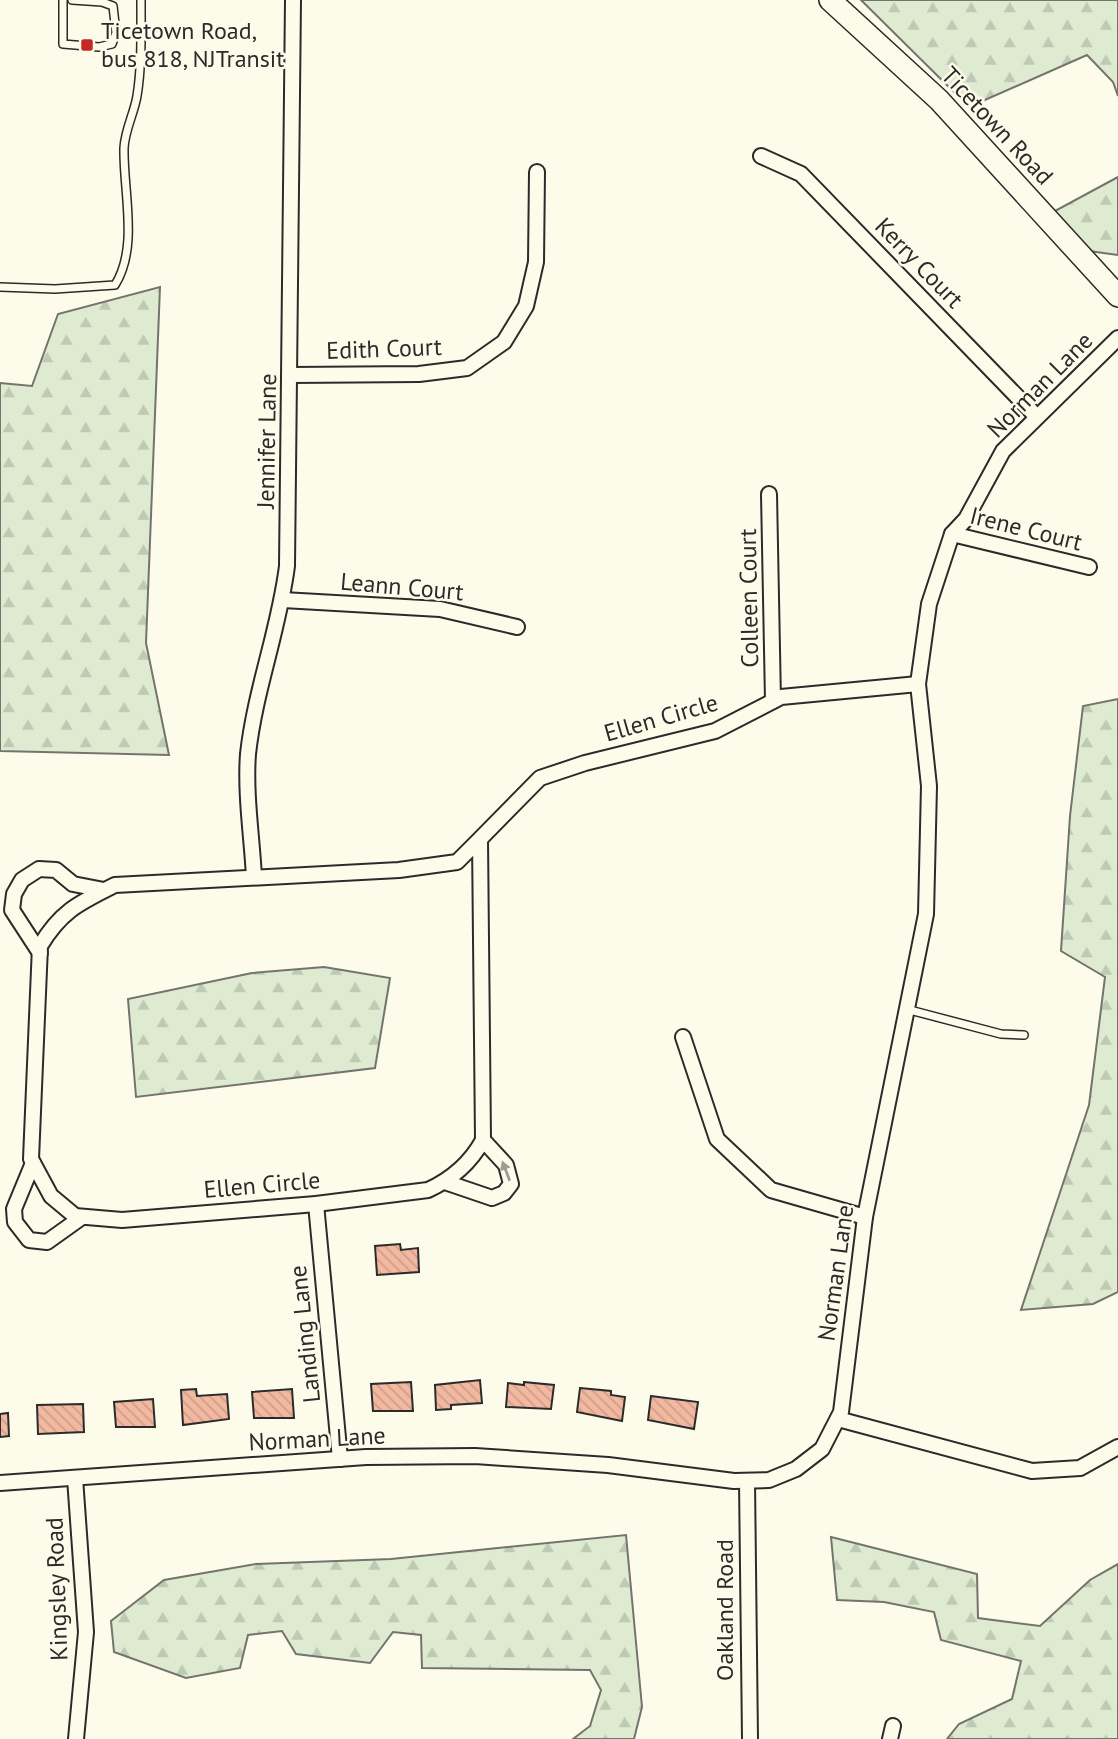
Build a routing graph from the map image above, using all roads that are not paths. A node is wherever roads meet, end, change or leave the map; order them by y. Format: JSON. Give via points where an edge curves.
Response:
{"nodes":[{"id":1,"x":63,"y":0,"type":"edge"},
{"id":2,"x":72,"y":0,"type":"edge"},
{"id":3,"x":141,"y":0,"type":"edge"},
{"id":4,"x":293,"y":0,"type":"edge"},
{"id":5,"x":830,"y":0,"type":"edge"},
{"id":6,"x":761,"y":156,"type":"dead end"},
{"id":7,"x":537,"y":172,"type":"dead end"},
{"id":8,"x":0,"y":287,"type":"edge"},
{"id":9,"x":1118,"y":296,"type":"edge"},
{"id":10,"x":1118,"y":338,"type":"edge"},
{"id":11,"x":291,"y":375,"type":"junction"},
{"id":12,"x":1036,"y":416,"type":"junction"},
{"id":13,"x":769,"y":494,"type":"dead end"},
{"id":14,"x":952,"y":534,"type":"junction"},
{"id":15,"x":1089,"y":567,"type":"dead end"},
{"id":16,"x":283,"y":600,"type":"junction"},
{"id":17,"x":516,"y":627,"type":"dead end"},
{"id":18,"x":918,"y":684,"type":"junction"},
{"id":19,"x":773,"y":701,"type":"junction"},
{"id":20,"x":480,"y":839,"type":"junction"},
{"id":21,"x":254,"y":877,"type":"junction"},
{"id":22,"x":104,"y":890,"type":"junction"},
{"id":23,"x":40,"y":953,"type":"junction"},
{"id":24,"x":905,"y":1008,"type":"junction"},
{"id":25,"x":1024,"y":1035,"type":"dead end"},
{"id":26,"x":683,"y":1037,"type":"dead end"},
{"id":27,"x":484,"y":1140,"type":"junction"},
{"id":28,"x":33,"y":1163,"type":"junction"},
{"id":29,"x":445,"y":1182,"type":"junction"},
{"id":30,"x":316,"y":1204,"type":"junction"},
{"id":31,"x":82,"y":1217,"type":"junction"},
{"id":32,"x":865,"y":1217,"type":"junction"},
{"id":33,"x":838,"y":1419,"type":"junction"},
{"id":34,"x":1118,"y":1447,"type":"edge"},
{"id":35,"x":340,"y":1459,"type":"junction"},
{"id":36,"x":75,"y":1478,"type":"junction"},
{"id":37,"x":747,"y":1481,"type":"junction"},
{"id":38,"x":0,"y":1483,"type":"edge"},
{"id":39,"x":76,"y":1739,"type":"edge"},
{"id":40,"x":750,"y":1739,"type":"edge"}],
"edges":[{"from":1,"to":2,"type":"lane","via":[[63,44],[112,44],[116,33],[113,6]]},
{"from":3,"to":8,"type":"lane","via":[[137,99],[124,146],[124,271],[116,285],[97,288]]},
{"from":4,"to":11,"type":"street","name":"Jennifer Lane"},
{"from":5,"to":9,"type":"street","name":"Ticetown Road","via":[[939,100]]},
{"from":6,"to":12,"type":"street","name":"Kerry Court","via":[[802,174]]},
{"from":7,"to":11,"type":"street","name":"Edith Court","via":[[536,262],[526,306],[504,342],[467,368],[419,374]]},
{"from":10,"to":12,"type":"street","name":"Norman Lane"},
{"from":11,"to":16,"type":"street","name":"Jennifer Lane"},
{"from":12,"to":14,"type":"street","name":"Norman Lane","via":[[1003,452],[966,519]]},
{"from":13,"to":19,"type":"street","name":"Colleen Court"},
{"from":14,"to":15,"type":"street","name":"Irene Court"},
{"from":14,"to":18,"type":"street","name":"Norman Lane","via":[[929,604]]},
{"from":16,"to":17,"type":"street","name":"Leann Court","via":[[440,609]]},
{"from":16,"to":21,"type":"street","name":"Jennifer Lane","via":[[248,757]]},
{"from":18,"to":19,"type":"street","name":"Ellen Circle"},
{"from":18,"to":24,"type":"street","name":"Norman Lane","via":[[929,786],[926,915]]},
{"from":19,"to":20,"type":"street","name":"Ellen Circle","via":[[715,731],[637,748],[540,778]]},
{"from":20,"to":21,"type":"street","name":"Ellen Circle","via":[[457,862],[399,870]]},
{"from":20,"to":27,"type":"street"},
{"from":21,"to":22,"type":"street","name":"Ellen Circle","via":[[115,885]]},
{"from":22,"to":23,"type":"street","name":"Ellen Circle","via":[[55,922]]},
{"from":22,"to":23,"type":"street","name":"Ellen Circle","via":[[72,884],[56,870],[39,869],[22,880],[13,894],[12,910]]},
{"from":23,"to":28,"type":"street","name":"Ellen Circle"},
{"from":24,"to":25,"type":"lane","via":[[1001,1034]]},
{"from":24,"to":32,"type":"street","name":"Norman Lane"},
{"from":26,"to":32,"type":"street","via":[[718,1139],[771,1190]]},
{"from":27,"to":29,"type":"street","name":"Ellen Circle","via":[[475,1155]]},
{"from":29,"to":27,"type":"street","one_way":true,"via":[[492,1198],[504,1193],[511,1184],[506,1165]]},
{"from":28,"to":31,"type":"street","name":"Ellen Circle","via":[[51,1196]]},
{"from":28,"to":31,"type":"street","name":"Ellen Circle","via":[[14,1209],[15,1222],[29,1240],[47,1241]]},
{"from":29,"to":30,"type":"street","name":"Ellen Circle","via":[[428,1190]]},
{"from":30,"to":31,"type":"street","name":"Ellen Circle","via":[[122,1220]]},
{"from":30,"to":35,"type":"street","name":"Landing Lane"},
{"from":32,"to":33,"type":"street","name":"Norman Lane"},
{"from":33,"to":34,"type":"street","via":[[1032,1471],[1080,1468]]},
{"from":33,"to":37,"type":"street","name":"Norman Lane","via":[[822,1449],[796,1469],[769,1480]]},
{"from":35,"to":36,"type":"street","name":"Norman Lane"},
{"from":35,"to":37,"type":"street","name":"Norman Lane","via":[[475,1456]]},
{"from":36,"to":38,"type":"street","name":"Norman Lane"},
{"from":36,"to":39,"type":"street","name":"Kingsley Road","via":[[86,1632]]},
{"from":37,"to":40,"type":"street","name":"Oakland Road"}]}
